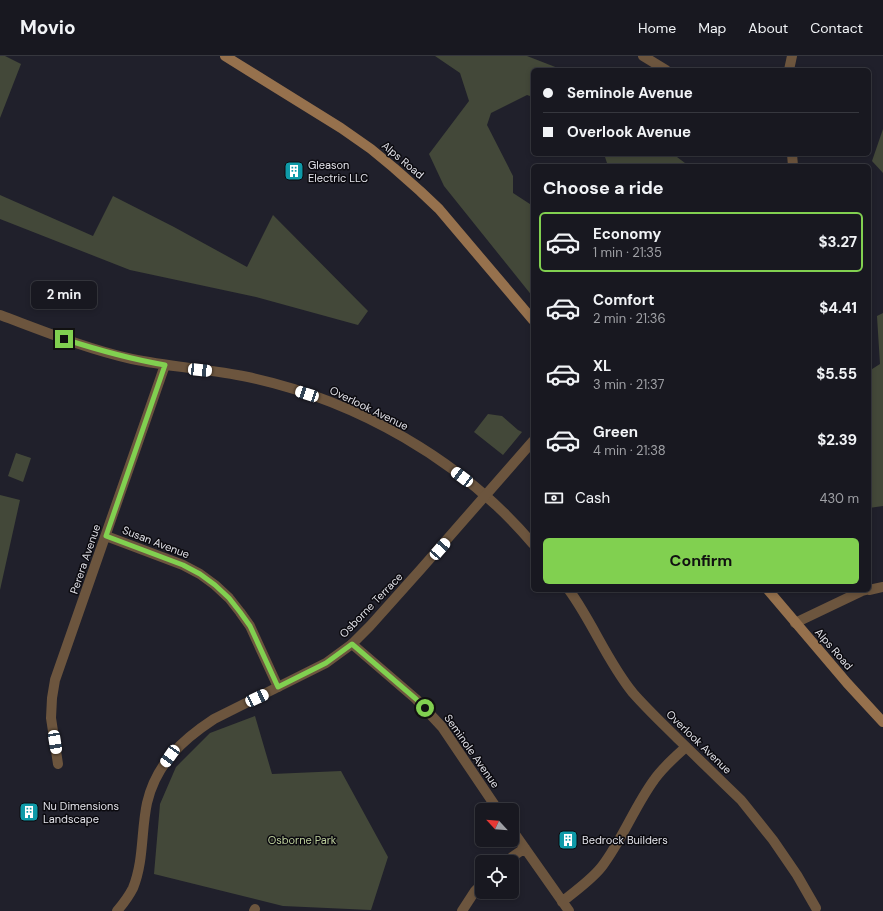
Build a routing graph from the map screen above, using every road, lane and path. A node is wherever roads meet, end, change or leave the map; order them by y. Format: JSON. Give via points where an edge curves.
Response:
{"nodes":[{"id":1,"x":225,"y":56,"type":"edge"},
{"id":2,"x":643,"y":56,"type":"edge"},
{"id":3,"x":792,"y":56,"type":"edge"},
{"id":4,"x":663,"y":68,"type":"edge"},
{"id":5,"x":789,"y":68,"type":"edge"},
{"id":6,"x":0,"y":315,"type":"edge"},
{"id":7,"x":531,"y":318,"type":"edge"},
{"id":8,"x":165,"y":365,"type":"junction"},
{"id":9,"x":531,"y":443,"type":"edge"},
{"id":10,"x":485,"y":496,"type":"junction"},
{"id":11,"x":106,"y":536,"type":"junction"},
{"id":12,"x":531,"y":542,"type":"edge"},
{"id":13,"x":883,"y":587,"type":"edge"},
{"id":14,"x":871,"y":589,"type":"edge"},
{"id":15,"x":570,"y":592,"type":"edge"},
{"id":16,"x":770,"y":592,"type":"edge"},
{"id":17,"x":860,"y":592,"type":"edge"},
{"id":18,"x":795,"y":623,"type":"junction"},
{"id":19,"x":352,"y":644,"type":"junction"},
{"id":20,"x":278,"y":687,"type":"junction"},
{"id":21,"x":883,"y":722,"type":"edge"},
{"id":22,"x":686,"y":747,"type":"junction"},
{"id":23,"x":58,"y":764,"type":"dead end"},
{"id":24,"x":493,"y":803,"type":"edge"},
{"id":25,"x":519,"y":840,"type":"edge"},
{"id":26,"x":525,"y":848,"type":"junction"},
{"id":27,"x":515,"y":855,"type":"edge"},
{"id":28,"x":475,"y":891,"type":"edge"},
{"id":29,"x":562,"y":902,"type":"junction"},
{"id":30,"x":816,"y":908,"type":"dead end"},
{"id":31,"x":117,"y":911,"type":"edge"},
{"id":32,"x":462,"y":911,"type":"edge"},
{"id":33,"x":569,"y":911,"type":"edge"}],
"edges":[{"from":1,"to":7,"type":"main road","name":"Alps Road","via":[[341,128],[394,168],[439,209]]},
{"from":2,"to":4,"type":"street"},
{"from":3,"to":5,"type":"street"},
{"from":6,"to":8,"type":"street","name":"Overlook Avenue","via":[[98,350]]},
{"from":8,"to":10,"type":"street","name":"Overlook Avenue","via":[[256,379],[284,386],[352,411],[427,451]]},
{"from":8,"to":11,"type":"street","name":"Perera Avenue"},
{"from":9,"to":10,"type":"street","name":"Osborne Terrace"},
{"from":10,"to":12,"type":"street","name":"Overlook Avenue"},
{"from":10,"to":19,"type":"street","name":"Osborne Terrace"},
{"from":11,"to":20,"type":"street","name":"Susan Avenue","via":[[183,565],[215,585],[229,598],[250,626]]},
{"from":11,"to":23,"type":"street","name":"Perera Avenue","via":[[55,680],[51,718]]},
{"from":13,"to":14,"type":"street"},
{"from":15,"to":22,"type":"street","name":"Overlook Avenue","via":[[622,678],[634,694]]},
{"from":16,"to":18,"type":"main road","name":"Alps Road"},
{"from":17,"to":18,"type":"street"},
{"from":18,"to":21,"type":"main road","name":"Alps Road"},
{"from":19,"to":20,"type":"street","name":"Osborne Terrace","via":[[326,663]]},
{"from":19,"to":24,"type":"street","name":"Seminole Avenue","via":[[416,699],[442,726]]},
{"from":20,"to":31,"type":"street","name":"Osborne Terrace","via":[[199,729],[187,738],[162,767],[150,791],[139,870],[132,889]]},
{"from":22,"to":29,"type":"street","via":[[655,778],[602,866]]},
{"from":22,"to":30,"type":"street","name":"Overlook Avenue","via":[[751,812],[798,874]]},
{"from":25,"to":26,"type":"street"},
{"from":26,"to":27,"type":"street"},
{"from":26,"to":29,"type":"street"},
{"from":28,"to":32,"type":"street"},
{"from":29,"to":33,"type":"street"}]}
